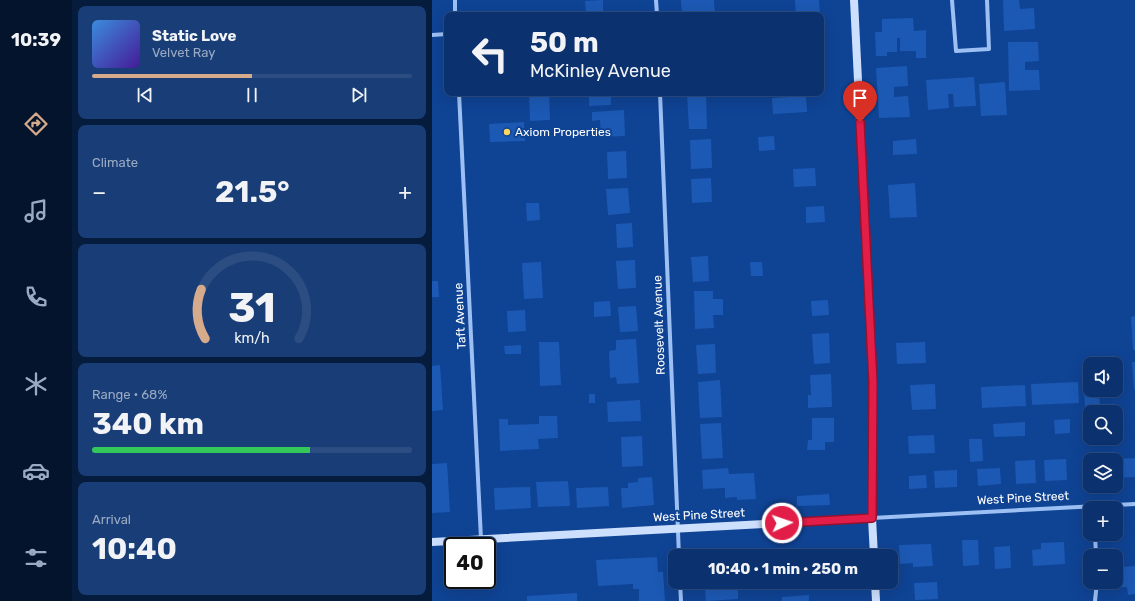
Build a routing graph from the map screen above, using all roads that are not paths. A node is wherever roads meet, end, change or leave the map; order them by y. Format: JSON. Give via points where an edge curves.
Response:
{"nodes":[{"id":1,"x":455,"y":0,"type":"edge"},
{"id":2,"x":656,"y":0,"type":"edge"},
{"id":3,"x":854,"y":0,"type":"edge"},
{"id":4,"x":952,"y":0,"type":"edge"},
{"id":5,"x":987,"y":0,"type":"edge"},
{"id":6,"x":456,"y":12,"type":"edge"},
{"id":7,"x":656,"y":12,"type":"edge"},
{"id":8,"x":444,"y":34,"type":"edge"},
{"id":9,"x":432,"y":35,"type":"edge"},
{"id":10,"x":459,"y":96,"type":"edge"},
{"id":11,"x":660,"y":96,"type":"edge"},
{"id":12,"x":1135,"y":504,"type":"edge"},
{"id":13,"x":1123,"y":505,"type":"edge"},
{"id":14,"x":1083,"y":508,"type":"edge"},
{"id":15,"x":872,"y":518,"type":"junction"},
{"id":16,"x":678,"y":528,"type":"junction"},
{"id":17,"x":481,"y":537,"type":"edge"},
{"id":18,"x":496,"y":538,"type":"edge"},
{"id":19,"x":444,"y":541,"type":"edge"},
{"id":20,"x":432,"y":542,"type":"edge"},
{"id":21,"x":679,"y":549,"type":"edge"},
{"id":22,"x":874,"y":549,"type":"edge"},
{"id":23,"x":680,"y":589,"type":"edge"},
{"id":24,"x":875,"y":589,"type":"edge"},
{"id":25,"x":1096,"y":589,"type":"edge"},
{"id":26,"x":681,"y":601,"type":"edge"},
{"id":27,"x":876,"y":601,"type":"edge"},
{"id":28,"x":1095,"y":601,"type":"edge"}],
"edges":[{"from":1,"to":6,"type":"street"},
{"from":2,"to":7,"type":"street"},
{"from":3,"to":15,"type":"street","via":[[873,383]]},
{"from":4,"to":5,"type":"street","via":[[956,51],[989,49]]},
{"from":8,"to":9,"type":"street"},
{"from":10,"to":17,"type":"street","name":"Taft Avenue"},
{"from":11,"to":16,"type":"street","name":"Roosevelt Avenue"},
{"from":12,"to":13,"type":"street","name":"West Pine Street"},
{"from":14,"to":15,"type":"street","name":"West Pine Street"},
{"from":15,"to":16,"type":"street","name":"West Pine Street"},
{"from":15,"to":22,"type":"street"},
{"from":16,"to":18,"type":"street","name":"West Pine Street"},
{"from":16,"to":21,"type":"street","name":"Roosevelt Avenue"},
{"from":19,"to":20,"type":"street","name":"West Pine Street"},
{"from":23,"to":26,"type":"street"},
{"from":24,"to":27,"type":"street"},
{"from":25,"to":28,"type":"street"}]}
